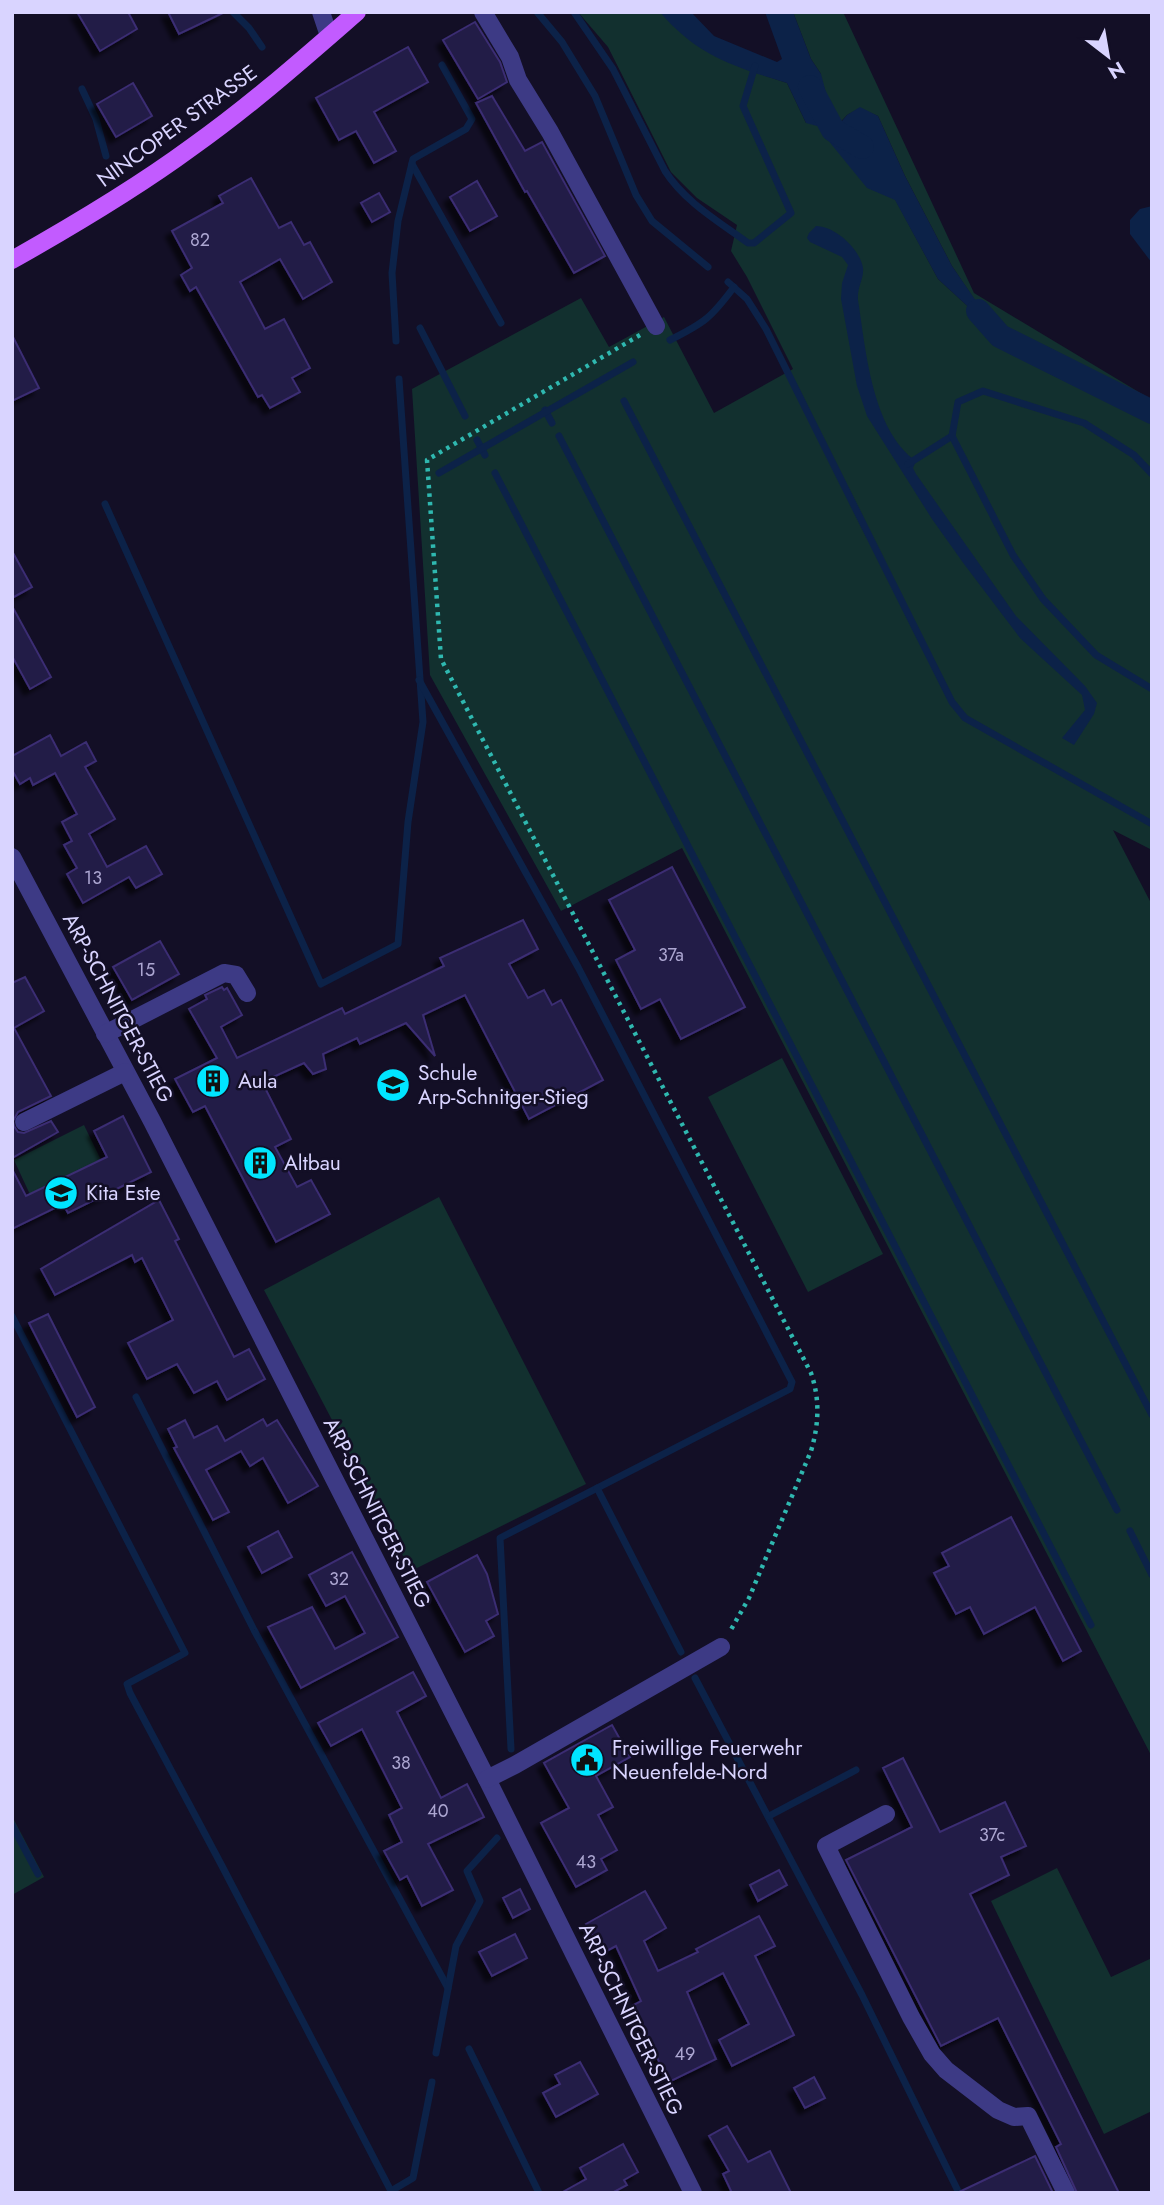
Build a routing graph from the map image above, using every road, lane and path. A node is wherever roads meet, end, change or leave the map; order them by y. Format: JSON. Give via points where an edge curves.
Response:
{"nodes":[{"id":1,"x":321,"y":12,"type":"edge"},
{"id":2,"x":357,"y":12,"type":"edge"},
{"id":3,"x":483,"y":12,"type":"edge"},
{"id":4,"x":329,"y":36,"type":"junction"},
{"id":5,"x":12,"y":260,"type":"edge"},
{"id":6,"x":656,"y":326,"type":"joint"},
{"id":7,"x":14,"y":864,"type":"edge"},
{"id":8,"x":247,"y":993,"type":"dead end"},
{"id":9,"x":105,"y":1034,"type":"junction"},
{"id":10,"x":125,"y":1072,"type":"junction"},
{"id":11,"x":24,"y":1122,"type":"dead end"},
{"id":12,"x":721,"y":1647,"type":"joint"},
{"id":13,"x":487,"y":1779,"type":"junction"},
{"id":14,"x":886,"y":1814,"type":"dead end"},
{"id":15,"x":693,"y":2193,"type":"edge"},
{"id":16,"x":1066,"y":2193,"type":"edge"}],
"edges":[{"from":1,"to":4,"type":"street"},
{"from":2,"to":4,"type":"main road","name":"NINCOPER STRASSE"},
{"from":3,"to":6,"type":"street"},
{"from":4,"to":5,"type":"main road","name":"NINCOPER STRASSE","via":[[194,146],[132,189]]},
{"from":6,"to":12,"type":"path","via":[[427,460],[441,659],[817,1391],[817,1432],[811,1451],[749,1598]]},
{"from":7,"to":9,"type":"street","name":"ARP-SCHNITGER-STIEG"},
{"from":8,"to":9,"type":"street","via":[[236,975],[223,973]]},
{"from":9,"to":10,"type":"street","name":"ARP-SCHNITGER-STIEG"},
{"from":10,"to":11,"type":"street"},
{"from":10,"to":13,"type":"street","name":"ARP-SCHNITGER-STIEG"},
{"from":12,"to":13,"type":"street"},
{"from":13,"to":15,"type":"street","name":"ARP-SCHNITGER-STIEG"},
{"from":14,"to":16,"type":"street","via":[[826,1846],[932,2054],[998,2110],[1014,2117],[1028,2116]]}]}
